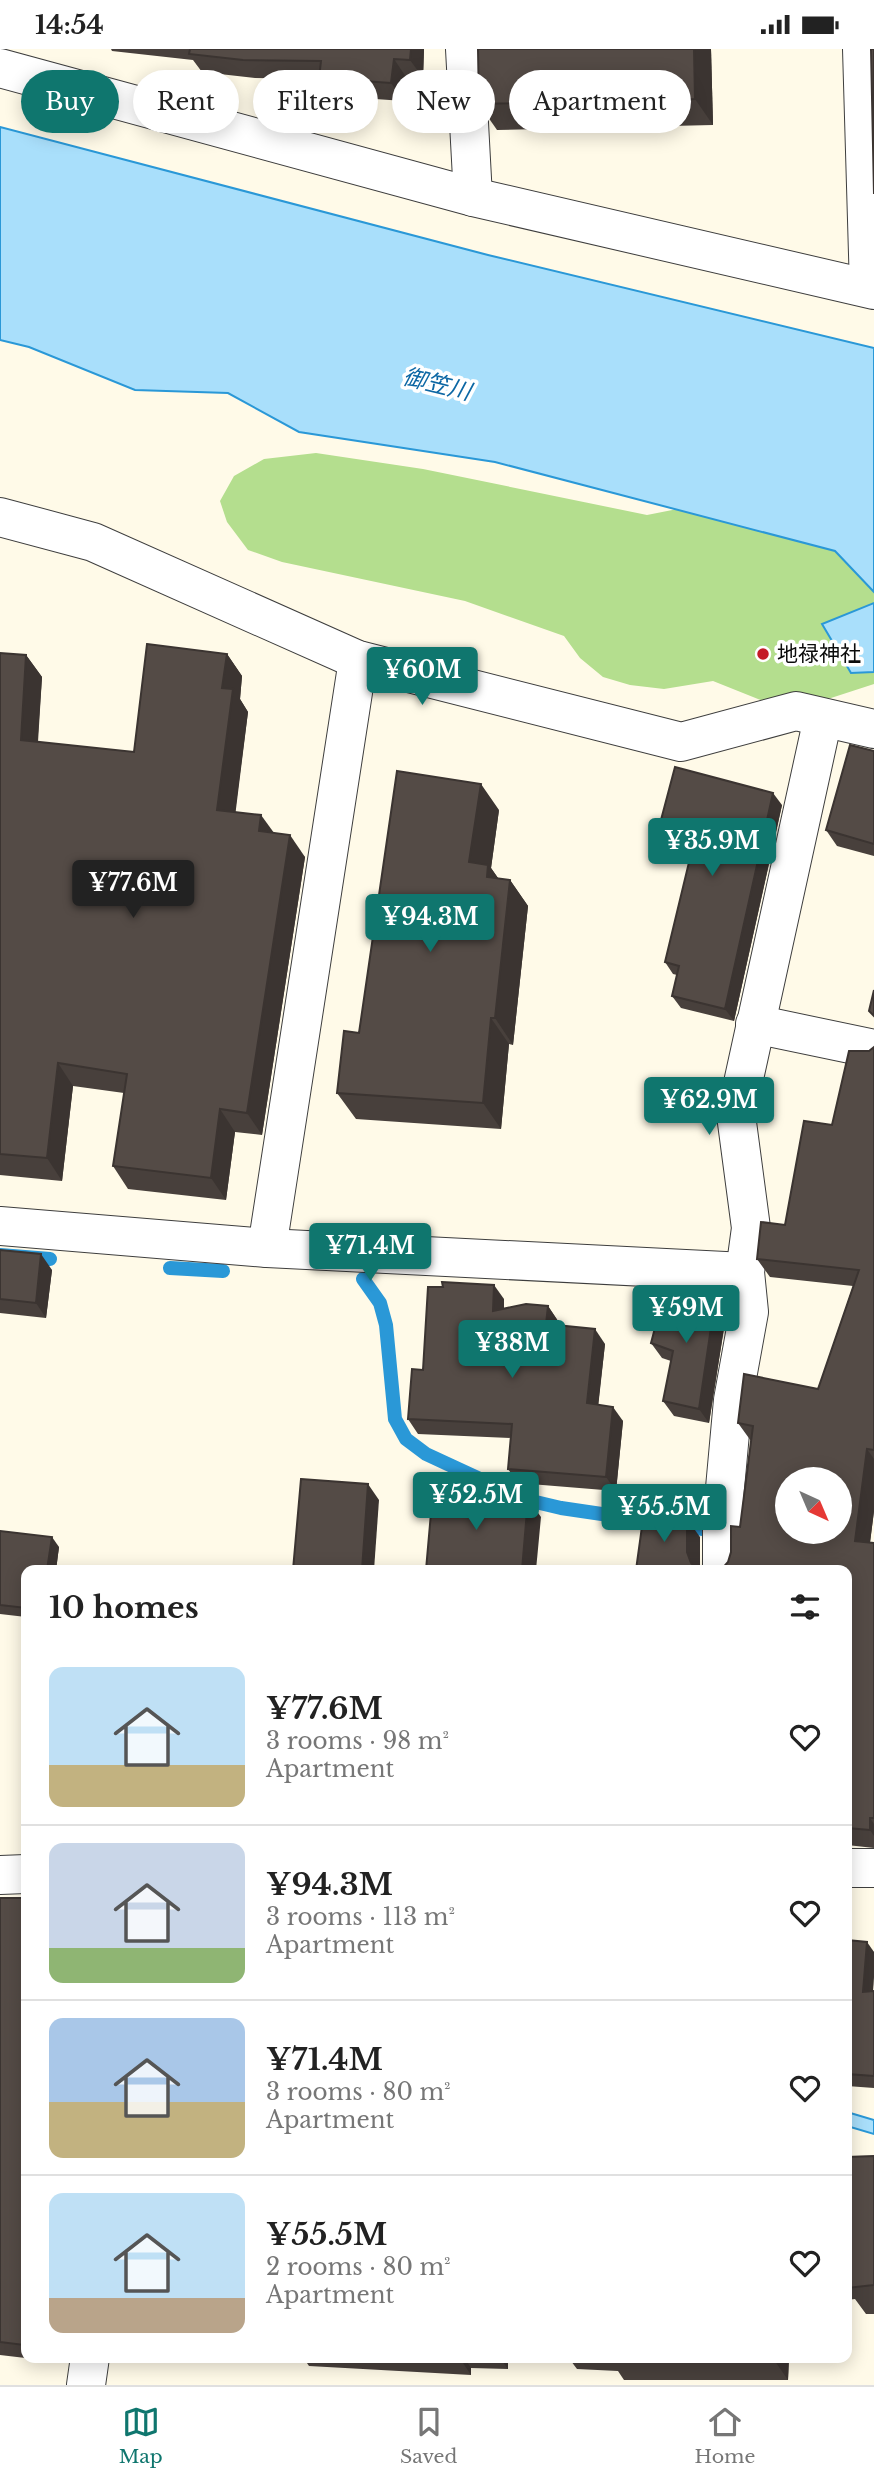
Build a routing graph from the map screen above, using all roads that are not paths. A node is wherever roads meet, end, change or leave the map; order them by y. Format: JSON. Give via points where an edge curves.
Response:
{"nodes":[{"id":1,"x":465,"y":49,"type":"edge"},
{"id":2,"x":862,"y":49,"type":"edge"},
{"id":3,"x":47,"y":65,"type":"edge"},
{"id":4,"x":0,"y":68,"type":"edge"},
{"id":5,"x":473,"y":197,"type":"junction"},
{"id":6,"x":871,"y":289,"type":"edge"},
{"id":7,"x":0,"y":517,"type":"edge"},
{"id":8,"x":358,"y":660,"type":"junction"},
{"id":9,"x":823,"y":718,"type":"junction"},
{"id":10,"x":874,"y":729,"type":"edge"},
{"id":11,"x":755,"y":1024,"type":"junction"},
{"id":12,"x":874,"y":1049,"type":"edge"},
{"id":13,"x":0,"y":1226,"type":"edge"},
{"id":14,"x":267,"y":1248,"type":"junction"},
{"id":15,"x":745,"y":1272,"type":"junction"},
{"id":16,"x":722,"y":1565,"type":"edge"},
{"id":17,"x":852,"y":1868,"type":"edge"},
{"id":18,"x":874,"y":1868,"type":"edge"},
{"id":19,"x":21,"y":1874,"type":"edge"},
{"id":20,"x":0,"y":1875,"type":"edge"},
{"id":21,"x":89,"y":2363,"type":"edge"},
{"id":22,"x":86,"y":2385,"type":"edge"}],
"edges":[{"from":1,"to":5,"type":"street"},
{"from":2,"to":6,"type":"street"},
{"from":3,"to":4,"type":"street"},
{"from":3,"to":5,"type":"street"},
{"from":5,"to":6,"type":"street"},
{"from":7,"to":8,"type":"street","via":[[93,542]]},
{"from":8,"to":9,"type":"street","via":[[681,742],[796,711]]},
{"from":8,"to":14,"type":"street"},
{"from":9,"to":10,"type":"street"},
{"from":9,"to":11,"type":"street"},
{"from":11,"to":12,"type":"street"},
{"from":11,"to":15,"type":"street","via":[[736,1115],[751,1228]]},
{"from":13,"to":14,"type":"street"},
{"from":14,"to":15,"type":"street"},
{"from":15,"to":16,"type":"street","via":[[749,1313],[733,1400]]},
{"from":17,"to":18,"type":"street"},
{"from":19,"to":20,"type":"street"},
{"from":21,"to":22,"type":"street"}]}
